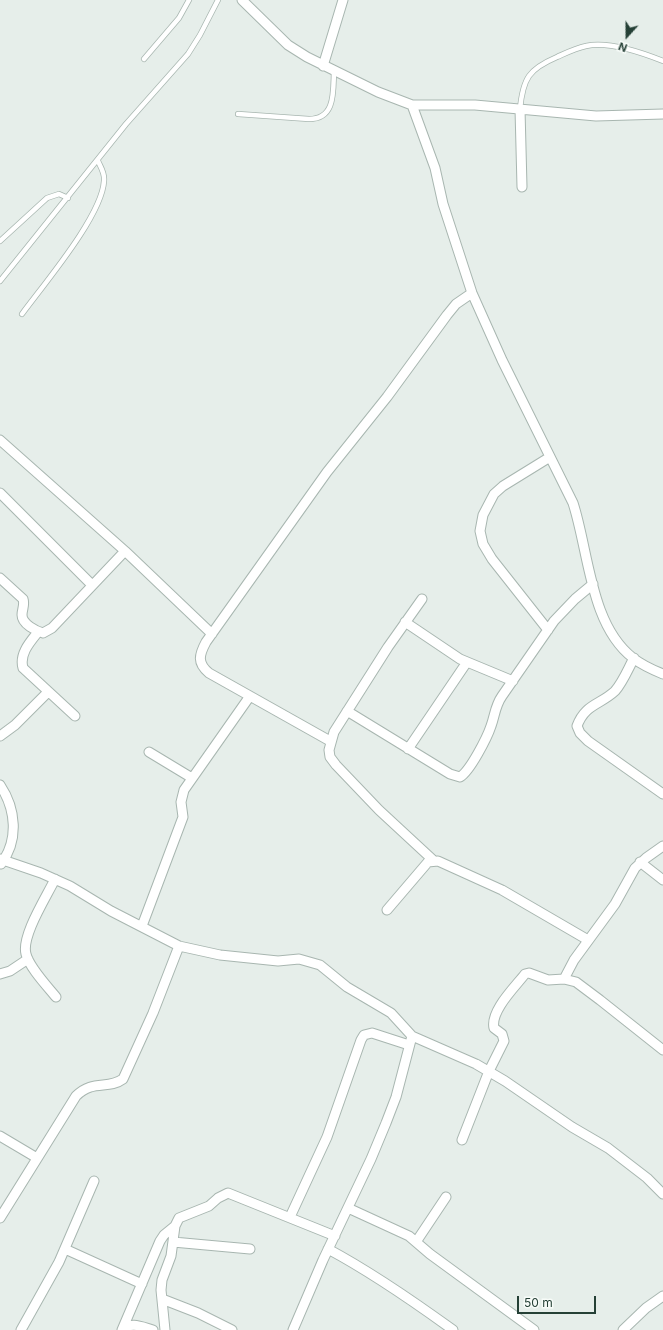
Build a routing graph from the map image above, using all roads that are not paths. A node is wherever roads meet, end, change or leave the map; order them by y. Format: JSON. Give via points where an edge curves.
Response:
{"nodes":[{"id":1,"x":189,"y":0,"type":"edge"},
{"id":2,"x":218,"y":0,"type":"edge"},
{"id":3,"x":242,"y":0,"type":"edge"},
{"id":4,"x":343,"y":0,"type":"edge"},
{"id":5,"x":144,"y":59,"type":"dead end"},
{"id":6,"x":663,"y":61,"type":"edge"},
{"id":7,"x":323,"y":66,"type":"junction"},
{"id":8,"x":334,"y":71,"type":"junction"},
{"id":9,"x":412,"y":105,"type":"junction"},
{"id":10,"x":520,"y":109,"type":"junction"},
{"id":11,"x":238,"y":114,"type":"dead end"},
{"id":12,"x":663,"y":114,"type":"edge"},
{"id":13,"x":98,"y":161,"type":"junction"},
{"id":14,"x":522,"y":187,"type":"dead end"},
{"id":15,"x":68,"y":198,"type":"junction"},
{"id":16,"x":0,"y":241,"type":"edge"},
{"id":17,"x":0,"y":281,"type":"edge"},
{"id":18,"x":472,"y":293,"type":"junction"},
{"id":19,"x":22,"y":314,"type":"dead end"},
{"id":20,"x":0,"y":440,"type":"edge"},
{"id":21,"x":550,"y":457,"type":"junction"},
{"id":22,"x":0,"y":493,"type":"edge"},
{"id":23,"x":125,"y":551,"type":"junction"},
{"id":24,"x":0,"y":578,"type":"edge"},
{"id":25,"x":593,"y":584,"type":"junction"},
{"id":26,"x":92,"y":585,"type":"junction"},
{"id":27,"x":422,"y":599,"type":"dead end"},
{"id":28,"x":405,"y":622,"type":"junction"},
{"id":29,"x":548,"y":630,"type":"junction"},
{"id":30,"x":38,"y":632,"type":"junction"},
{"id":31,"x":212,"y":634,"type":"junction"},
{"id":32,"x":634,"y":658,"type":"junction"},
{"id":33,"x":467,"y":662,"type":"junction"},
{"id":34,"x":663,"y":674,"type":"edge"},
{"id":35,"x":513,"y":681,"type":"junction"},
{"id":36,"x":48,"y":692,"type":"junction"},
{"id":37,"x":250,"y":696,"type":"junction"},
{"id":38,"x":347,"y":712,"type":"junction"},
{"id":39,"x":75,"y":716,"type":"dead end"},
{"id":40,"x":0,"y":736,"type":"edge"},
{"id":41,"x":330,"y":741,"type":"junction"},
{"id":42,"x":408,"y":749,"type":"junction"},
{"id":43,"x":149,"y":752,"type":"dead end"},
{"id":44,"x":192,"y":778,"type":"junction"},
{"id":45,"x":0,"y":785,"type":"edge"},
{"id":46,"x":663,"y":794,"type":"edge"},
{"id":47,"x":663,"y":846,"type":"edge"},
{"id":48,"x":433,"y":860,"type":"junction"},
{"id":49,"x":1,"y":862,"type":"edge"},
{"id":50,"x":640,"y":862,"type":"junction"},
{"id":51,"x":55,"y":879,"type":"junction"},
{"id":52,"x":663,"y":880,"type":"edge"},
{"id":53,"x":387,"y":910,"type":"dead end"},
{"id":54,"x":142,"y":926,"type":"junction"},
{"id":55,"x":588,"y":940,"type":"junction"},
{"id":56,"x":179,"y":946,"type":"junction"},
{"id":57,"x":28,"y":959,"type":"junction"},
{"id":58,"x":0,"y":974,"type":"edge"},
{"id":59,"x":564,"y":979,"type":"junction"},
{"id":60,"x":56,"y":997,"type":"dead end"},
{"id":61,"x":412,"y":1036,"type":"junction"},
{"id":62,"x":409,"y":1045,"type":"junction"},
{"id":63,"x":663,"y":1050,"type":"edge"},
{"id":64,"x":489,"y":1071,"type":"junction"},
{"id":65,"x":0,"y":1136,"type":"edge"},
{"id":66,"x":462,"y":1140,"type":"dead end"},
{"id":67,"x":37,"y":1158,"type":"junction"},
{"id":68,"x":94,"y":1181,"type":"dead end"},
{"id":69,"x":663,"y":1194,"type":"edge"},
{"id":70,"x":446,"y":1197,"type":"dead end"},
{"id":71,"x":348,"y":1208,"type":"junction"},
{"id":72,"x":290,"y":1217,"type":"junction"},
{"id":73,"x":0,"y":1218,"type":"edge"},
{"id":74,"x":175,"y":1226,"type":"junction"},
{"id":75,"x":335,"y":1236,"type":"junction"},
{"id":76,"x":173,"y":1242,"type":"junction"},
{"id":77,"x":416,"y":1242,"type":"junction"},
{"id":78,"x":65,"y":1249,"type":"junction"},
{"id":79,"x":250,"y":1250,"type":"dead end"},
{"id":80,"x":328,"y":1250,"type":"junction"},
{"id":81,"x":142,"y":1284,"type":"junction"},
{"id":82,"x":663,"y":1296,"type":"edge"},
{"id":83,"x":162,"y":1298,"type":"junction"},
{"id":84,"x":22,"y":1330,"type":"edge"},
{"id":85,"x":122,"y":1330,"type":"edge"},
{"id":86,"x":153,"y":1330,"type":"edge"},
{"id":87,"x":165,"y":1330,"type":"edge"},
{"id":88,"x":232,"y":1330,"type":"edge"},
{"id":89,"x":293,"y":1330,"type":"edge"},
{"id":90,"x":453,"y":1330,"type":"edge"},
{"id":91,"x":534,"y":1330,"type":"edge"},
{"id":92,"x":623,"y":1330,"type":"edge"}],
"edges":[{"from":1,"to":5,"type":"lane","via":[[179,18]]},
{"from":2,"to":13,"type":"lane","via":[[188,54],[126,124]]},
{"from":3,"to":7,"type":"street","via":[[288,45]]},
{"from":4,"to":7,"type":"street"},
{"from":6,"to":10,"type":"lane","via":[[621,49],[585,46],[545,61],[530,73],[521,93]]},
{"from":7,"to":8,"type":"street"},
{"from":8,"to":9,"type":"street"},
{"from":8,"to":11,"type":"lane","via":[[331,103],[324,116],[318,119]]},
{"from":9,"to":10,"type":"street"},
{"from":9,"to":18,"type":"street","via":[[435,168]]},
{"from":10,"to":12,"type":"street","via":[[596,116]]},
{"from":10,"to":14,"type":"street"},
{"from":13,"to":15,"type":"lane"},
{"from":13,"to":19,"type":"lane","via":[[104,173],[104,181],[95,210]]},
{"from":15,"to":16,"type":"lane","via":[[59,194],[47,198]]},
{"from":15,"to":17,"type":"lane"},
{"from":18,"to":21,"type":"street"},
{"from":18,"to":31,"type":"street","via":[[456,304],[447,315],[387,397],[327,472]]},
{"from":20,"to":23,"type":"street"},
{"from":21,"to":25,"type":"street","via":[[575,509]]},
{"from":21,"to":29,"type":"street","via":[[494,494],[483,515],[480,531],[483,544],[492,559]]},
{"from":22,"to":26,"type":"street"},
{"from":23,"to":26,"type":"street"},
{"from":23,"to":31,"type":"street"},
{"from":24,"to":30,"type":"street","via":[[23,599],[21,617]]},
{"from":25,"to":29,"type":"street","via":[[563,610]]},
{"from":25,"to":32,"type":"street","via":[[610,629]]},
{"from":26,"to":30,"type":"street","via":[[52,628],[43,633]]},
{"from":27,"to":28,"type":"street"},
{"from":28,"to":33,"type":"street","via":[[440,647]]},
{"from":28,"to":38,"type":"street"},
{"from":29,"to":35,"type":"street"},
{"from":30,"to":36,"type":"street","via":[[26,648],[21,662],[28,674]]},
{"from":31,"to":37,"type":"street","via":[[199,657],[203,668]]},
{"from":32,"to":34,"type":"street"},
{"from":32,"to":46,"type":"street","via":[[621,684],[582,713],[577,726],[588,741]]},
{"from":33,"to":35,"type":"street"},
{"from":33,"to":42,"type":"street"},
{"from":35,"to":42,"type":"street","via":[[496,706],[491,726],[468,770],[460,777],[450,774]]},
{"from":36,"to":39,"type":"street"},
{"from":36,"to":40,"type":"street","via":[[16,725]]},
{"from":37,"to":41,"type":"street"},
{"from":37,"to":44,"type":"street"},
{"from":38,"to":41,"type":"street"},
{"from":38,"to":42,"type":"street"},
{"from":41,"to":48,"type":"street","via":[[330,757],[336,765],[379,810]]},
{"from":43,"to":44,"type":"street"},
{"from":44,"to":54,"type":"street","via":[[182,796],[181,823]]},
{"from":45,"to":49,"type":"street","via":[[14,816],[14,828]]},
{"from":47,"to":50,"type":"street"},
{"from":48,"to":53,"type":"street","via":[[428,862]]},
{"from":48,"to":55,"type":"street","via":[[502,890]]},
{"from":49,"to":51,"type":"street"},
{"from":50,"to":52,"type":"street"},
{"from":50,"to":55,"type":"street","via":[[615,904]]},
{"from":51,"to":54,"type":"street"},
{"from":51,"to":57,"type":"street","via":[[27,937],[25,946]]},
{"from":54,"to":56,"type":"street"},
{"from":55,"to":59,"type":"street"},
{"from":56,"to":61,"type":"street","via":[[220,955],[278,961],[299,959],[320,965],[347,987],[391,1013]]},
{"from":56,"to":67,"type":"street","via":[[153,1013],[123,1079],[118,1083],[89,1086],[82,1090]]},
{"from":57,"to":58,"type":"street","via":[[10,971]]},
{"from":57,"to":60,"type":"street"},
{"from":59,"to":63,"type":"street","via":[[586,989]]},
{"from":59,"to":64,"type":"street","via":[[548,980],[525,974],[496,1013],[494,1028],[502,1034],[504,1041]]},
{"from":61,"to":62,"type":"street"},
{"from":61,"to":64,"type":"street"},
{"from":62,"to":71,"type":"street","via":[[391,1110]]},
{"from":62,"to":72,"type":"street","via":[[372,1034],[364,1035],[327,1137]]},
{"from":64,"to":66,"type":"street"},
{"from":64,"to":69,"type":"street","via":[[608,1148],[647,1178]]},
{"from":65,"to":67,"type":"street"},
{"from":67,"to":73,"type":"street"},
{"from":68,"to":78,"type":"street"},
{"from":70,"to":77,"type":"street"},
{"from":71,"to":75,"type":"street"},
{"from":71,"to":77,"type":"street","via":[[400,1230]]},
{"from":72,"to":74,"type":"street","via":[[228,1193],[209,1206],[179,1218]]},
{"from":72,"to":75,"type":"street"},
{"from":74,"to":76,"type":"street"},
{"from":74,"to":81,"type":"street","via":[[160,1241]]},
{"from":75,"to":80,"type":"street"},
{"from":76,"to":79,"type":"street"},
{"from":76,"to":83,"type":"street","via":[[162,1280]]},
{"from":77,"to":91,"type":"street"},
{"from":78,"to":81,"type":"street"},
{"from":78,"to":84,"type":"street"},
{"from":80,"to":89,"type":"street"},
{"from":80,"to":90,"type":"street","via":[[395,1288]]},
{"from":81,"to":85,"type":"street"},
{"from":82,"to":92,"type":"street"},
{"from":83,"to":87,"type":"street"},
{"from":83,"to":88,"type":"street"},
{"from":85,"to":86,"type":"street","via":[[132,1325]]}]}
